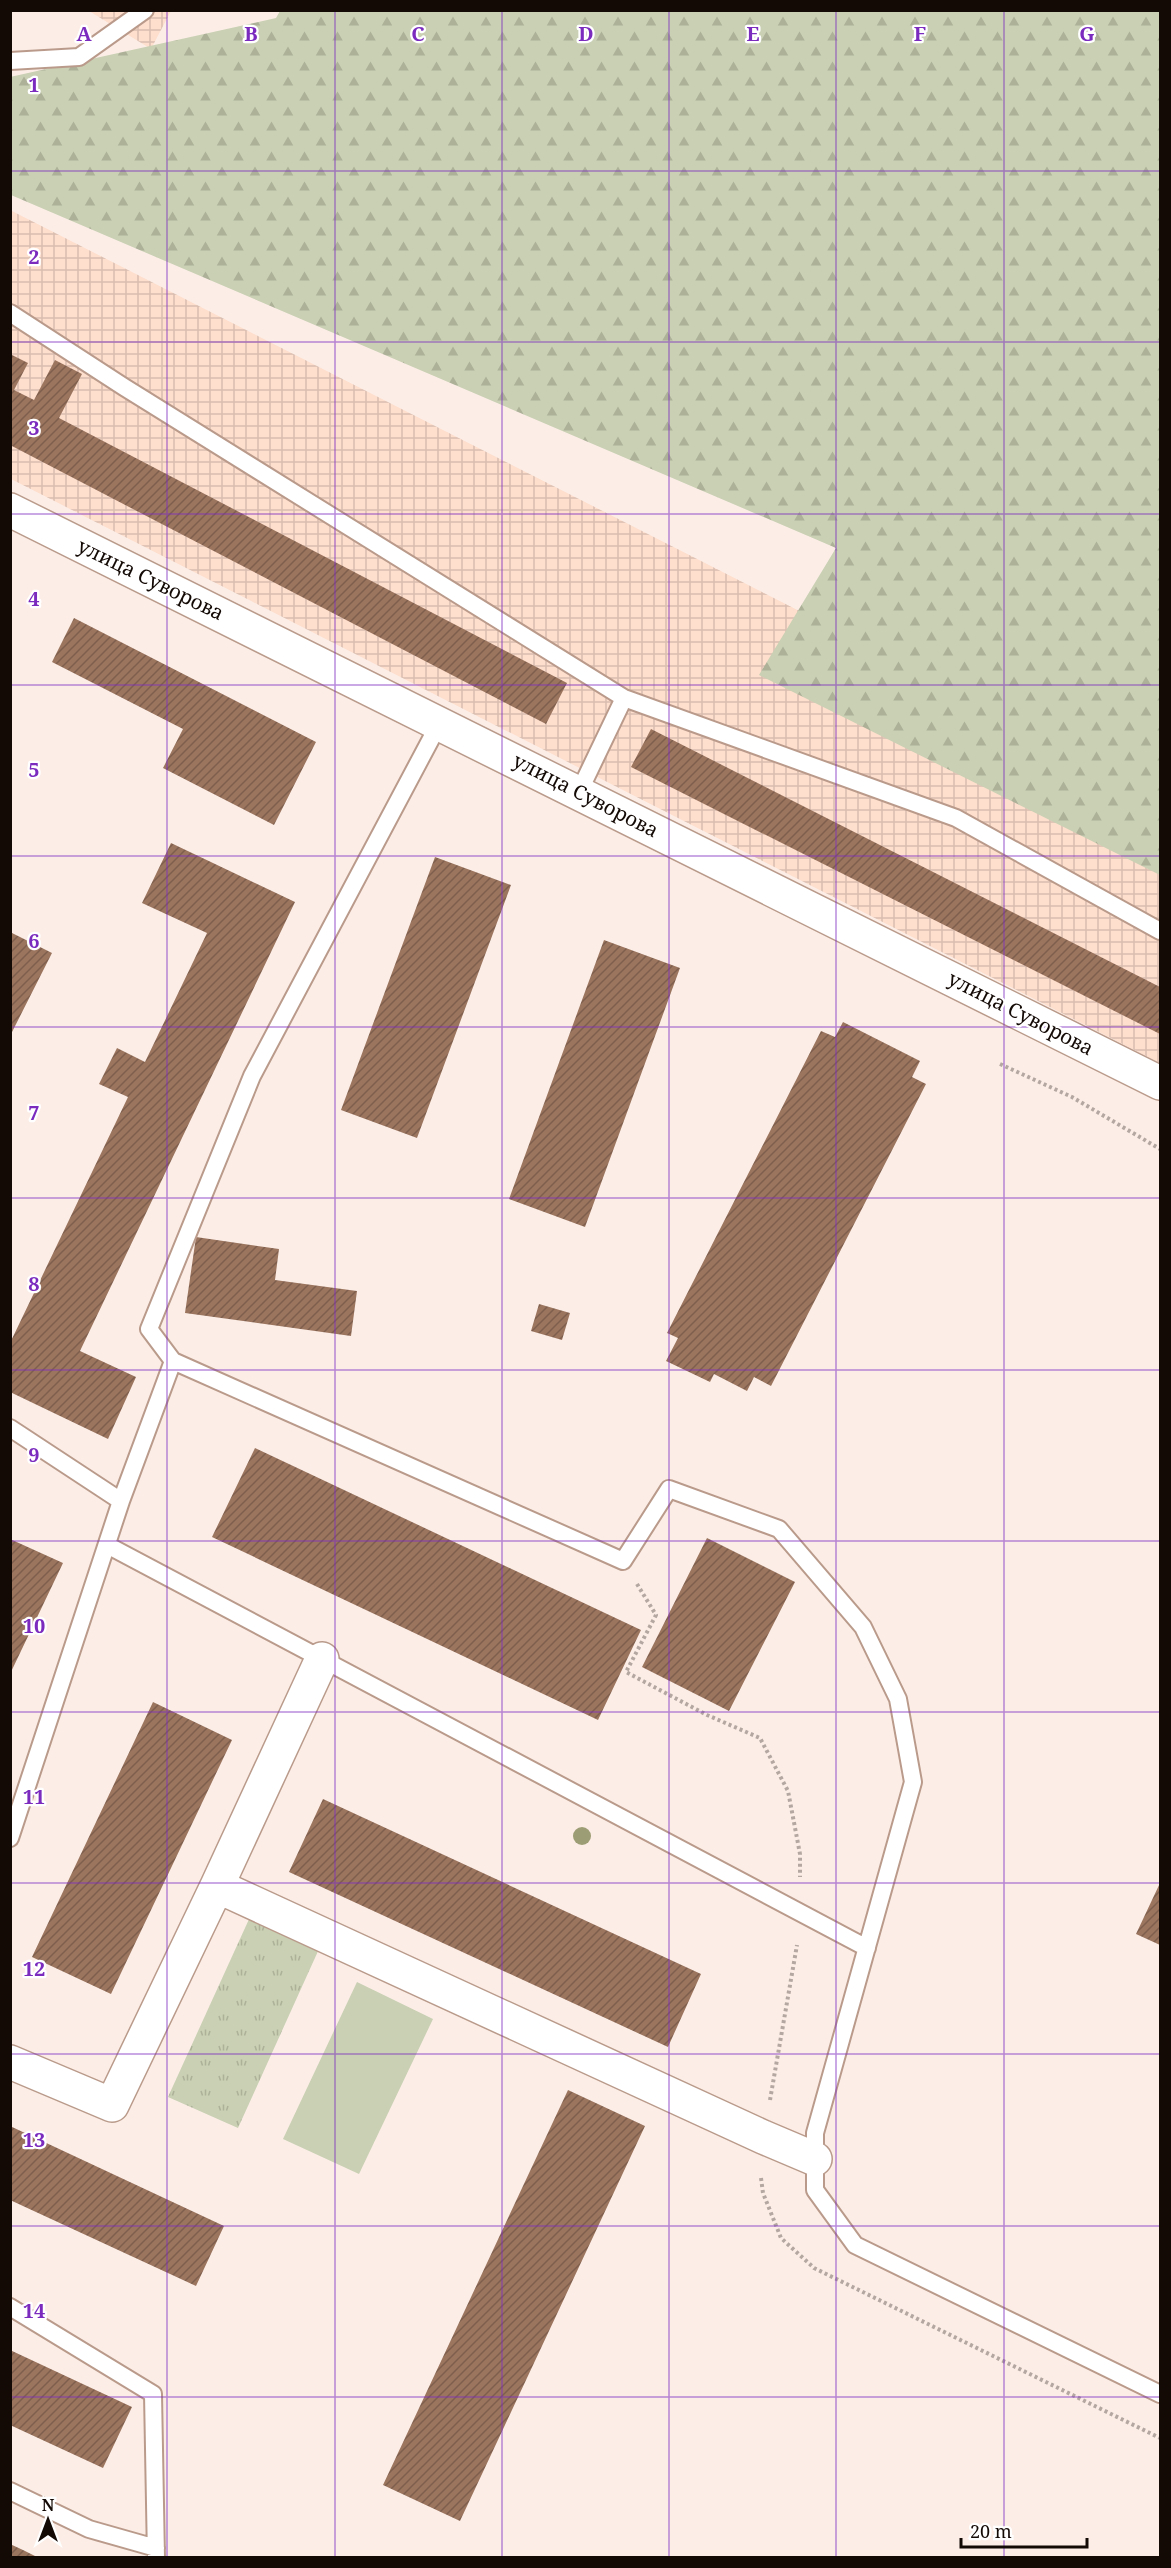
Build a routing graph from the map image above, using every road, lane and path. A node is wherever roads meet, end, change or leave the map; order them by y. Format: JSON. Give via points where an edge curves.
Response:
{"nodes":[{"id":1,"x":142,"y":12,"type":"edge"},
{"id":2,"x":10,"y":61,"type":"edge"},
{"id":3,"x":10,"y":313,"type":"edge"},
{"id":4,"x":10,"y":510,"type":"edge"},
{"id":5,"x":624,"y":699,"type":"junction"},
{"id":6,"x":440,"y":722,"type":"junction"},
{"id":7,"x":579,"y":792,"type":"junction"},
{"id":8,"x":1161,"y":931,"type":"edge"},
{"id":9,"x":1000,"y":1064,"type":"dead end"},
{"id":10,"x":1161,"y":1083,"type":"edge"},
{"id":11,"x":1161,"y":1149,"type":"edge"},
{"id":12,"x":173,"y":1361,"type":"junction"},
{"id":13,"x":10,"y":1428,"type":"edge"},
{"id":14,"x":121,"y":1502,"type":"junction"},
{"id":15,"x":107,"y":1545,"type":"junction"},
{"id":16,"x":322,"y":1659,"type":"junction"},
{"id":17,"x":10,"y":1838,"type":"edge"},
{"id":18,"x":217,"y":1886,"type":"junction"},
{"id":19,"x":867,"y":1948,"type":"junction"},
{"id":20,"x":10,"y":2062,"type":"edge"},
{"id":21,"x":815,"y":2159,"type":"junction"},
{"id":22,"x":10,"y":2307,"type":"edge"},
{"id":23,"x":1161,"y":2394,"type":"edge"},
{"id":24,"x":10,"y":2491,"type":"edge"},
{"id":25,"x":156,"y":2553,"type":"edge"}],
"edges":[{"from":1,"to":2,"type":"lane","via":[[80,57]]},
{"from":3,"to":5,"type":"lane"},
{"from":4,"to":6,"type":"street","name":"улица Суворова"},
{"from":5,"to":7,"type":"lane"},
{"from":5,"to":8,"type":"lane","via":[[956,818]]},
{"from":6,"to":7,"type":"street","name":"улица Суворова"},
{"from":6,"to":12,"type":"lane","via":[[252,1076],[149,1329]]},
{"from":7,"to":10,"type":"street","name":"улица Суворова"},
{"from":9,"to":11,"type":"path","via":[[1072,1097]]},
{"from":12,"to":14,"type":"lane"},
{"from":12,"to":19,"type":"lane","via":[[623,1561],[669,1489],[778,1529],[863,1627],[898,1700],[912,1782]]},
{"from":13,"to":14,"type":"lane"},
{"from":14,"to":15,"type":"lane"},
{"from":15,"to":16,"type":"lane"},
{"from":15,"to":17,"type":"lane"},
{"from":16,"to":18,"type":"street"},
{"from":16,"to":19,"type":"lane"},
{"from":18,"to":20,"type":"street","via":[[112,2105]]},
{"from":18,"to":21,"type":"street"},
{"from":19,"to":21,"type":"lane","via":[[815,2133]]},
{"from":21,"to":23,"type":"lane","via":[[815,2190],[855,2244]]},
{"from":22,"to":25,"type":"lane","via":[[153,2394]]},
{"from":24,"to":25,"type":"lane","via":[[89,2529]]}]}
